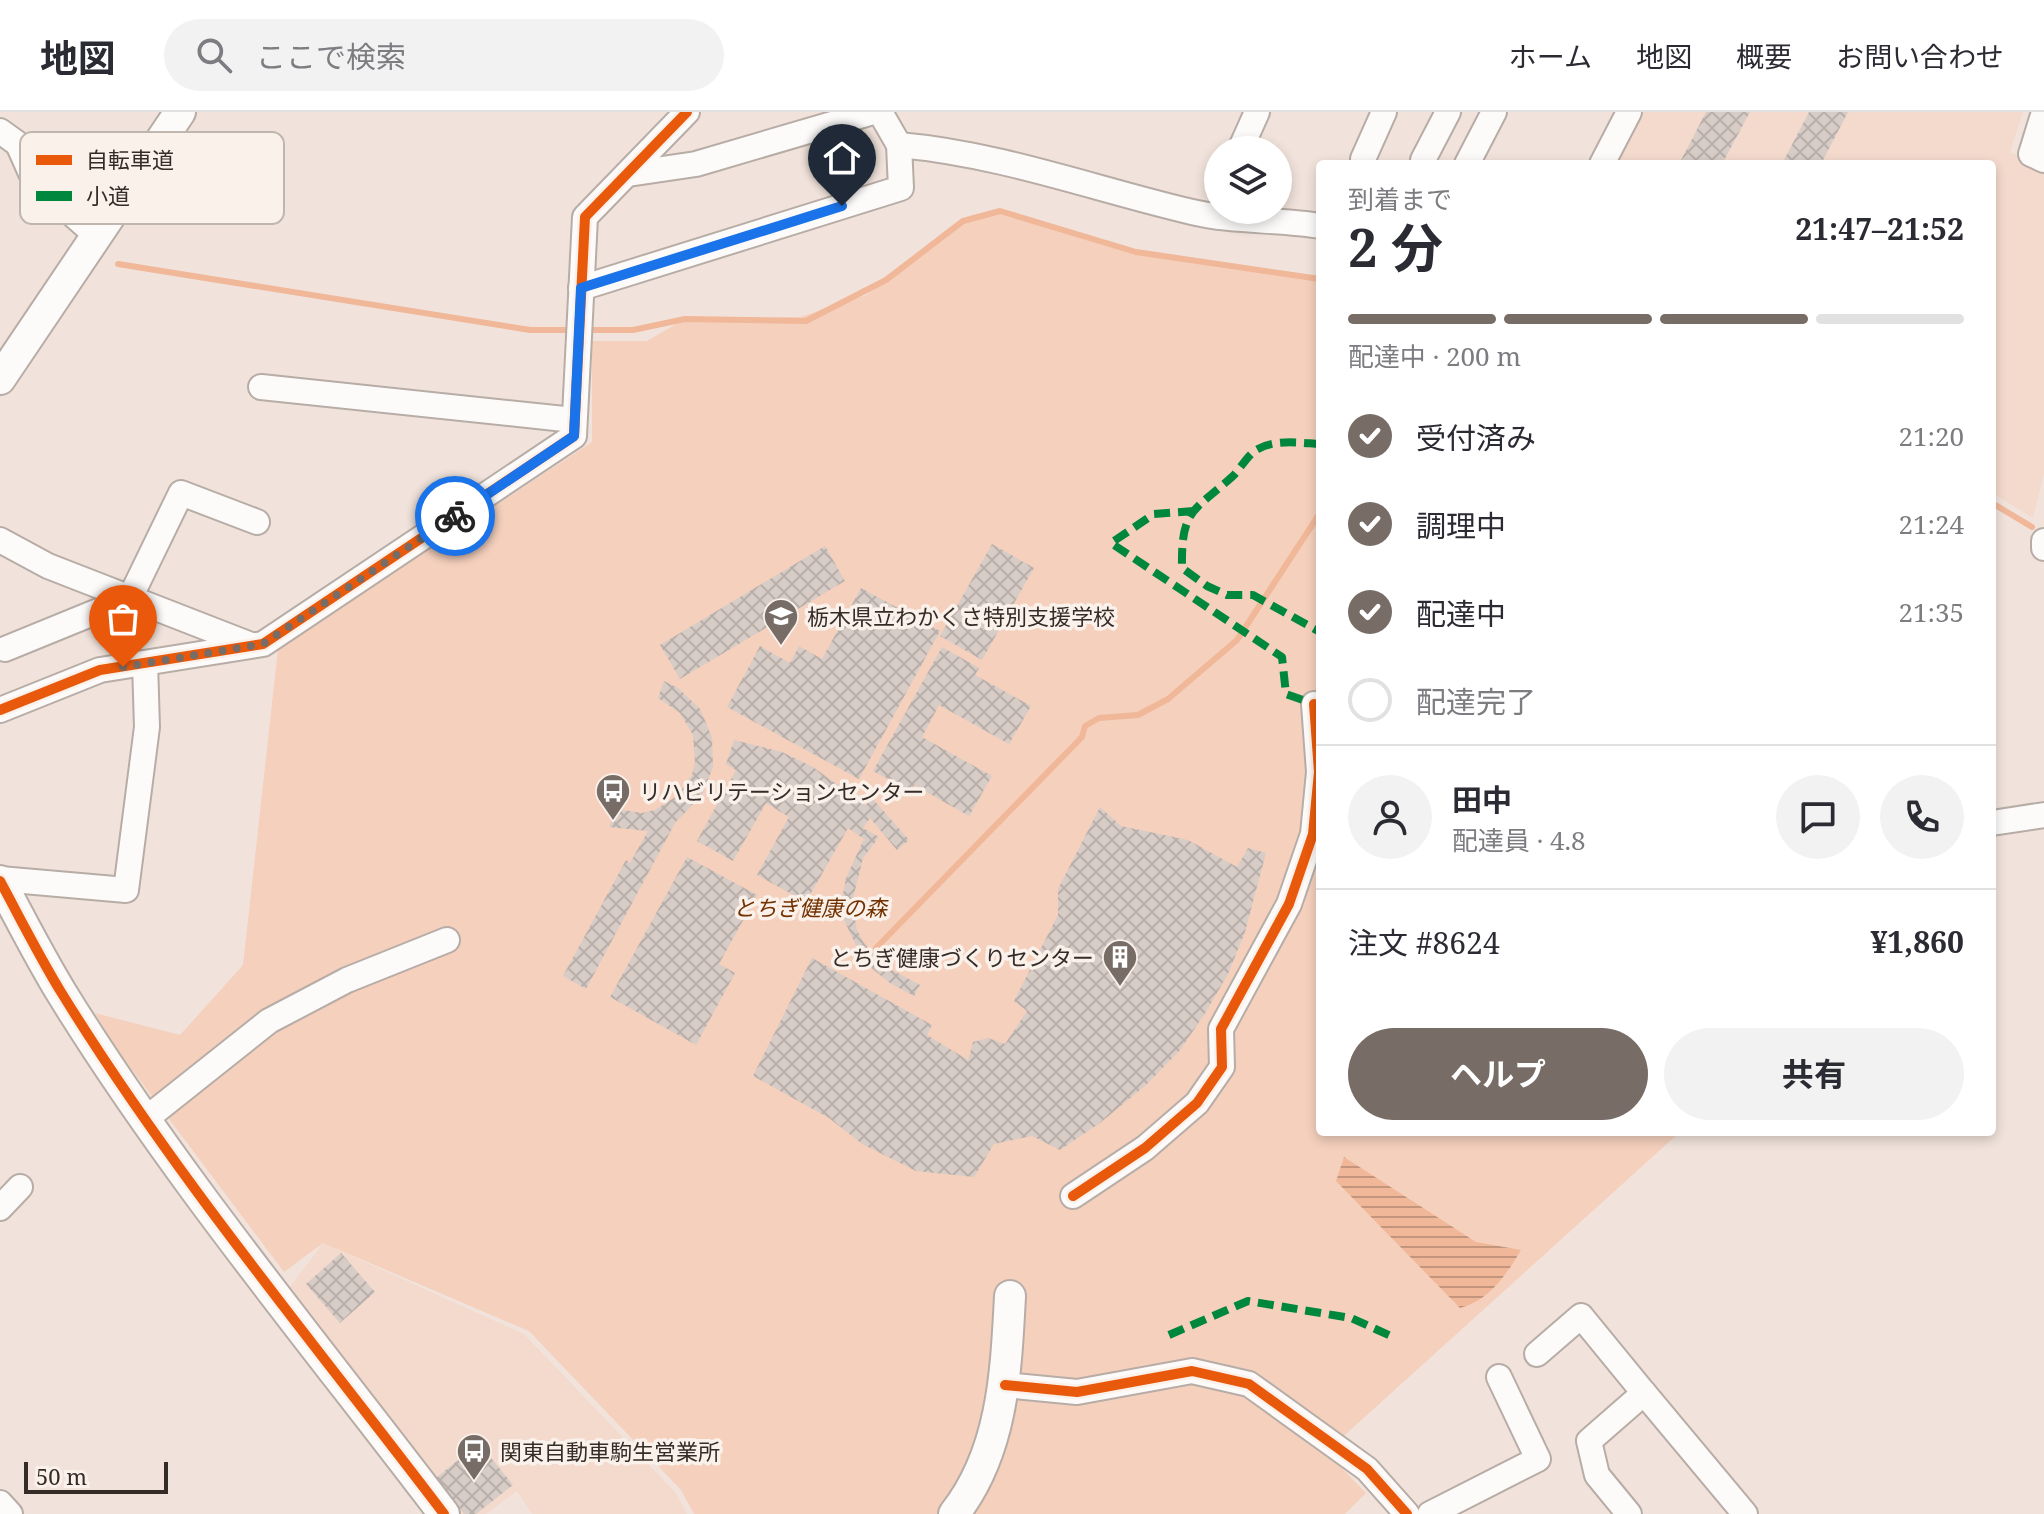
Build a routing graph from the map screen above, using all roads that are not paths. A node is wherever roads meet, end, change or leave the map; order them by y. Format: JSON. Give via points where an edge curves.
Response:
{"nodes":[{"id":1,"x":180,"y":112,"type":"edge"},
{"id":2,"x":687,"y":112,"type":"edge"},
{"id":3,"x":873,"y":112,"type":"edge"},
{"id":4,"x":880,"y":112,"type":"edge"},
{"id":5,"x":1257,"y":112,"type":"edge"},
{"id":6,"x":1384,"y":112,"type":"edge"},
{"id":7,"x":1448,"y":112,"type":"edge"},
{"id":8,"x":1494,"y":112,"type":"edge"},
{"id":9,"x":1629,"y":112,"type":"edge"},
{"id":10,"x":2044,"y":112,"type":"edge"},
{"id":11,"x":0,"y":131,"type":"edge"},
{"id":12,"x":167,"y":132,"type":"edge"},
{"id":13,"x":1246,"y":136,"type":"edge"},
{"id":14,"x":899,"y":145,"type":"junction"},
{"id":15,"x":20,"y":148,"type":"edge"},
{"id":16,"x":1363,"y":159,"type":"dead end"},
{"id":17,"x":1423,"y":160,"type":"dead end"},
{"id":18,"x":1469,"y":160,"type":"edge"},
{"id":19,"x":1604,"y":160,"type":"edge"},
{"id":20,"x":2044,"y":160,"type":"edge"},
{"id":21,"x":628,"y":174,"type":"junction"},
{"id":22,"x":84,"y":224,"type":"edge"},
{"id":23,"x":105,"y":224,"type":"edge"},
{"id":24,"x":1316,"y":226,"type":"edge"},
{"id":25,"x":97,"y":236,"type":"junction"},
{"id":26,"x":581,"y":288,"type":"junction"},
{"id":27,"x":0,"y":379,"type":"edge"},
{"id":28,"x":261,"y":387,"type":"dead end"},
{"id":29,"x":574,"y":420,"type":"junction"},
{"id":30,"x":257,"y":522,"type":"dead end"},
{"id":31,"x":0,"y":540,"type":"edge"},
{"id":32,"x":2044,"y":541,"type":"edge"},
{"id":33,"x":2044,"y":548,"type":"edge"},
{"id":34,"x":130,"y":598,"type":"junction"},
{"id":35,"x":253,"y":645,"type":"junction"},
{"id":36,"x":5,"y":649,"type":"dead end"},
{"id":37,"x":145,"y":663,"type":"junction"},
{"id":38,"x":1316,"y":705,"type":"edge"},
{"id":39,"x":0,"y":710,"type":"edge"},
{"id":40,"x":1316,"y":731,"type":"edge"},
{"id":41,"x":1316,"y":803,"type":"edge"},
{"id":42,"x":2044,"y":815,"type":"edge"},
{"id":43,"x":1996,"y":822,"type":"edge"},
{"id":44,"x":0,"y":880,"type":"edge"},
{"id":45,"x":447,"y":940,"type":"dead end"},
{"id":46,"x":147,"y":1118,"type":"junction"},
{"id":47,"x":20,"y":1187,"type":"dead end"},
{"id":48,"x":1073,"y":1196,"type":"dead end"},
{"id":49,"x":0,"y":1208,"type":"edge"},
{"id":50,"x":1010,"y":1296,"type":"dead end"},
{"id":51,"x":1537,"y":1354,"type":"dead end"},
{"id":52,"x":1499,"y":1377,"type":"dead end"},
{"id":53,"x":1005,"y":1385,"type":"junction"},
{"id":54,"x":1644,"y":1393,"type":"junction"},
{"id":55,"x":0,"y":1503,"type":"edge"},
{"id":56,"x":10,"y":1514,"type":"edge"},
{"id":57,"x":444,"y":1514,"type":"edge"},
{"id":58,"x":954,"y":1514,"type":"edge"},
{"id":59,"x":1407,"y":1514,"type":"edge"},
{"id":60,"x":1430,"y":1514,"type":"edge"},
{"id":61,"x":1629,"y":1514,"type":"edge"},
{"id":62,"x":1745,"y":1514,"type":"edge"}],
"edges":[{"from":1,"to":12,"type":"street"},
{"from":2,"to":21,"type":"street"},
{"from":3,"to":21,"type":"street","via":[[696,164]]},
{"from":4,"to":14,"type":"street"},
{"from":5,"to":13,"type":"street"},
{"from":6,"to":16,"type":"street"},
{"from":7,"to":17,"type":"street"},
{"from":8,"to":18,"type":"street"},
{"from":9,"to":19,"type":"street"},
{"from":10,"to":20,"type":"street","via":[[2031,154]]},
{"from":11,"to":15,"type":"street"},
{"from":14,"to":24,"type":"street","via":[[945,149],[1051,172],[1195,213]]},
{"from":14,"to":26,"type":"street","via":[[901,188]]},
{"from":21,"to":26,"type":"street","via":[[585,217]]},
{"from":22,"to":25,"type":"street"},
{"from":23,"to":25,"type":"street"},
{"from":25,"to":27,"type":"street"},
{"from":26,"to":29,"type":"street"},
{"from":28,"to":29,"type":"street"},
{"from":29,"to":35,"type":"street","via":[[574,436],[263,644]]},
{"from":30,"to":34,"type":"street","via":[[181,493]]},
{"from":31,"to":34,"type":"street","via":[[48,566]]},
{"from":32,"to":33,"type":"street"},
{"from":34,"to":35,"type":"street"},
{"from":34,"to":36,"type":"street"},
{"from":35,"to":37,"type":"street"},
{"from":37,"to":39,"type":"street","via":[[100,670]]},
{"from":37,"to":44,"type":"street","via":[[147,727],[126,890]]},
{"from":38,"to":40,"type":"street"},
{"from":41,"to":48,"type":"street","via":[[1313,834],[1289,904],[1221,1029],[1222,1067],[1197,1103],[1145,1148]]},
{"from":42,"to":43,"type":"street"},
{"from":44,"to":46,"type":"street","via":[[60,991]]},
{"from":45,"to":46,"type":"street","via":[[347,980],[269,1021]]},
{"from":46,"to":57,"type":"street"},
{"from":47,"to":49,"type":"street"},
{"from":50,"to":53,"type":"street"},
{"from":51,"to":54,"type":"street","via":[[1581,1316]]},
{"from":52,"to":60,"type":"street","via":[[1538,1459]]},
{"from":53,"to":58,"type":"street","via":[[983,1465]]},
{"from":53,"to":59,"type":"street","via":[[1077,1392],[1192,1371],[1249,1384],[1367,1469]]},
{"from":54,"to":61,"type":"street","via":[[1589,1441],[1597,1475]]},
{"from":54,"to":62,"type":"street"},
{"from":55,"to":56,"type":"street"}]}
